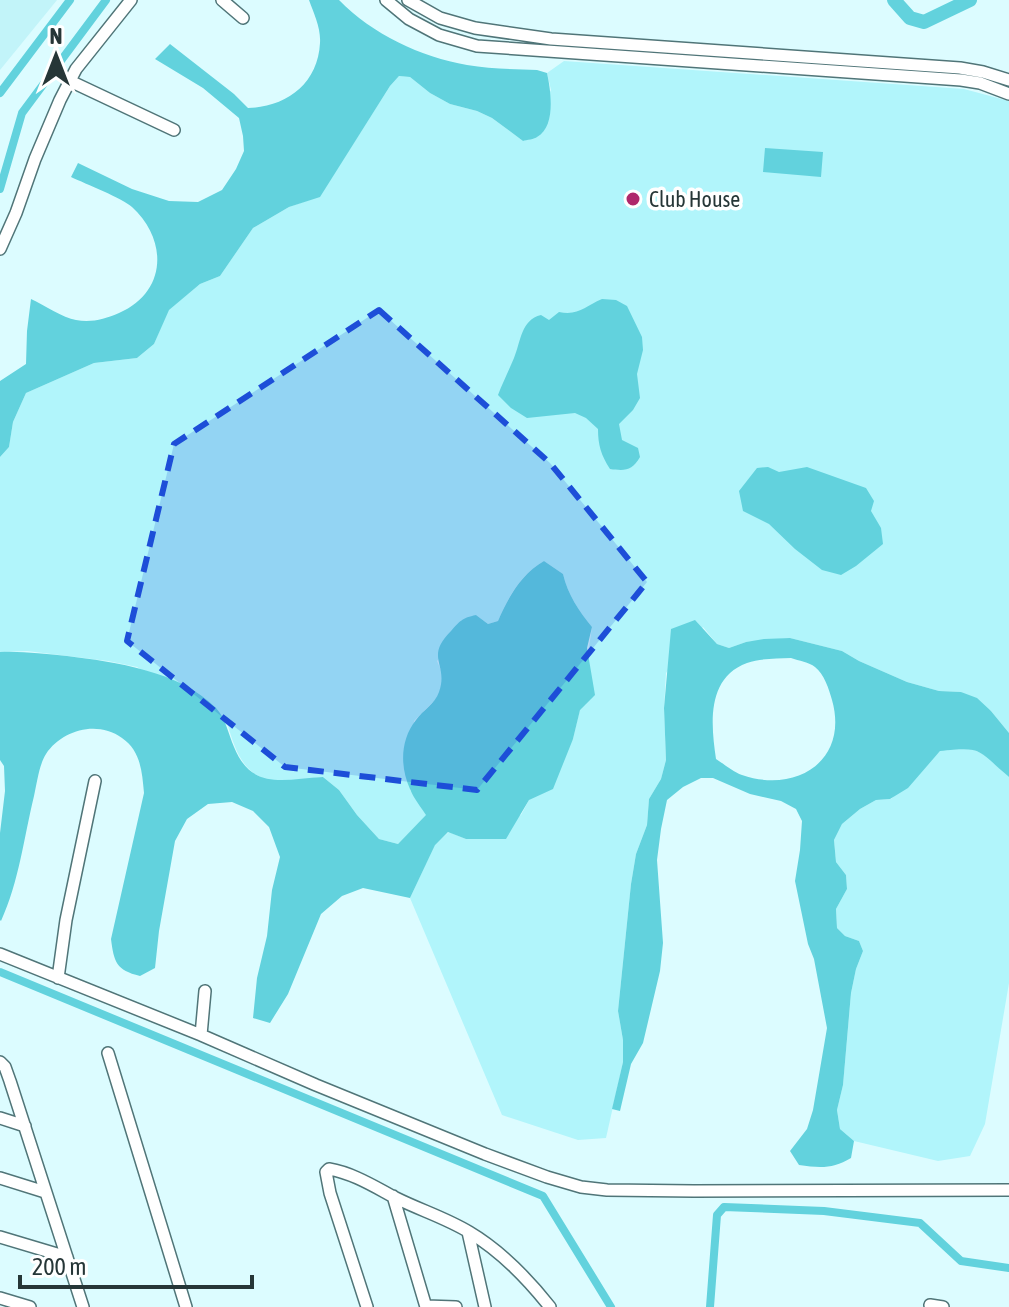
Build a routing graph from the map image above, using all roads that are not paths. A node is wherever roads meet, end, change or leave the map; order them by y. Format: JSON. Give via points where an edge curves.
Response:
{"nodes":[{"id":1,"x":131,"y":0,"type":"edge"},
{"id":2,"x":222,"y":0,"type":"edge"},
{"id":3,"x":386,"y":0,"type":"edge"},
{"id":4,"x":408,"y":0,"type":"edge"},
{"id":5,"x":243,"y":18,"type":"dead end"},
{"id":6,"x":1009,"y":80,"type":"edge"},
{"id":7,"x":70,"y":81,"type":"junction"},
{"id":8,"x":1009,"y":94,"type":"edge"},
{"id":9,"x":174,"y":130,"type":"dead end"},
{"id":10,"x":0,"y":249,"type":"edge"},
{"id":11,"x":95,"y":781,"type":"dead end"},
{"id":12,"x":0,"y":954,"type":"edge"},
{"id":13,"x":58,"y":978,"type":"junction"},
{"id":14,"x":205,"y":991,"type":"dead end"},
{"id":15,"x":201,"y":1035,"type":"junction"},
{"id":16,"x":108,"y":1053,"type":"dead end"},
{"id":17,"x":0,"y":1062,"type":"edge"},
{"id":18,"x":0,"y":1118,"type":"edge"},
{"id":19,"x":25,"y":1126,"type":"junction"},
{"id":20,"x":0,"y":1178,"type":"edge"},
{"id":21,"x":1009,"y":1190,"type":"edge"},
{"id":22,"x":45,"y":1192,"type":"junction"},
{"id":23,"x":393,"y":1196,"type":"junction"},
{"id":24,"x":468,"y":1232,"type":"junction"},
{"id":25,"x":0,"y":1237,"type":"edge"},
{"id":26,"x":67,"y":1257,"type":"junction"},
{"id":27,"x":0,"y":1298,"type":"edge"},
{"id":28,"x":930,"y":1305,"type":"dead end"},
{"id":29,"x":426,"y":1306,"type":"edge"},
{"id":30,"x":30,"y":1307,"type":"edge"},
{"id":31,"x":83,"y":1307,"type":"edge"},
{"id":32,"x":186,"y":1307,"type":"edge"},
{"id":33,"x":367,"y":1307,"type":"edge"},
{"id":34,"x":456,"y":1307,"type":"edge"},
{"id":35,"x":485,"y":1307,"type":"edge"},
{"id":36,"x":550,"y":1307,"type":"edge"},
{"id":37,"x":943,"y":1307,"type":"edge"}],
"edges":[{"from":1,"to":7,"type":"street"},
{"from":2,"to":5,"type":"street"},
{"from":3,"to":8,"type":"street","via":[[439,35],[477,46],[961,80]]},
{"from":4,"to":6,"type":"street","via":[[440,18],[475,28],[551,39],[960,68]]},
{"from":7,"to":9,"type":"street"},
{"from":7,"to":10,"type":"street"},
{"from":11,"to":13,"type":"street"},
{"from":12,"to":13,"type":"street"},
{"from":13,"to":15,"type":"street"},
{"from":14,"to":15,"type":"street"},
{"from":15,"to":21,"type":"street","via":[[485,1154],[581,1187]]},
{"from":16,"to":32,"type":"street"},
{"from":17,"to":19,"type":"street"},
{"from":18,"to":19,"type":"street"},
{"from":19,"to":22,"type":"street"},
{"from":20,"to":22,"type":"street"},
{"from":22,"to":26,"type":"street"},
{"from":23,"to":24,"type":"street"},
{"from":23,"to":29,"type":"street"},
{"from":23,"to":33,"type":"street","via":[[333,1169],[326,1172]]},
{"from":24,"to":35,"type":"street"},
{"from":24,"to":36,"type":"street","via":[[516,1268]]},
{"from":25,"to":26,"type":"street"},
{"from":26,"to":31,"type":"street"},
{"from":27,"to":30,"type":"street"},
{"from":28,"to":37,"type":"street"},
{"from":29,"to":34,"type":"street"}]}
